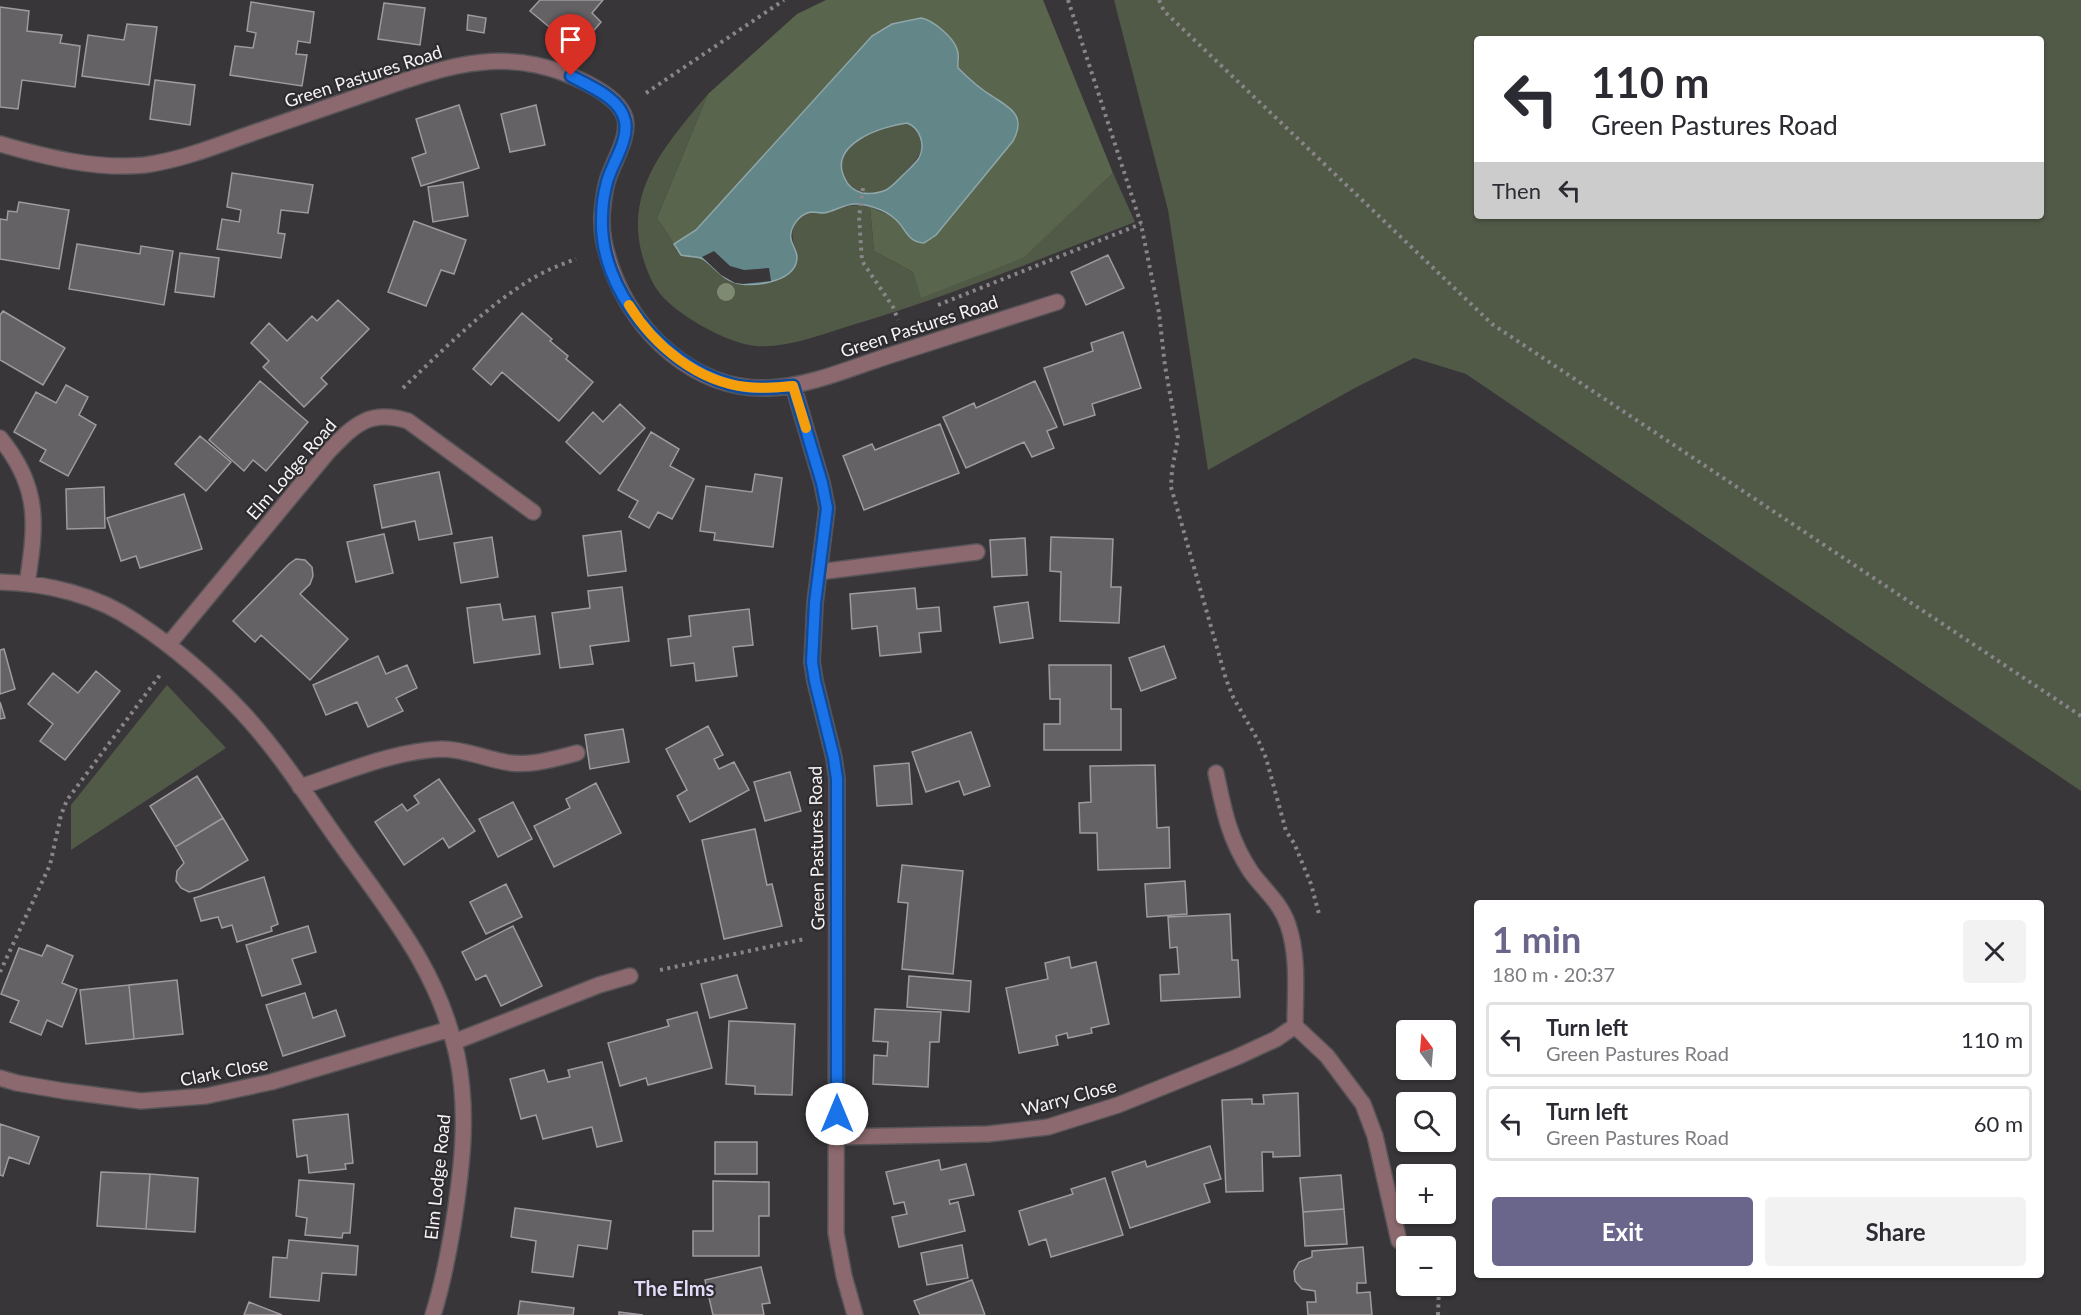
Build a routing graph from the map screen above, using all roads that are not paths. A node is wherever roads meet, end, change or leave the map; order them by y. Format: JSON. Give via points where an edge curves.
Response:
{"nodes":[{"id":1,"x":0,"y":144,"type":"edge"},
{"id":2,"x":1057,"y":302,"type":"dead end"},
{"id":3,"x":793,"y":386,"type":"junction"},
{"id":4,"x":0,"y":438,"type":"edge"},
{"id":5,"x":533,"y":512,"type":"dead end"},
{"id":6,"x":977,"y":552,"type":"dead end"},
{"id":7,"x":819,"y":572,"type":"junction"},
{"id":8,"x":0,"y":582,"type":"edge"},
{"id":9,"x":27,"y":584,"type":"junction"},
{"id":10,"x":173,"y":649,"type":"junction"},
{"id":11,"x":577,"y":753,"type":"dead end"},
{"id":12,"x":1216,"y":773,"type":"dead end"},
{"id":13,"x":300,"y":787,"type":"junction"},
{"id":14,"x":630,"y":976,"type":"road end"},
{"id":15,"x":1295,"y":1026,"type":"junction"},
{"id":16,"x":452,"y":1035,"type":"junction"},
{"id":17,"x":0,"y":1078,"type":"edge"},
{"id":18,"x":837,"y":1137,"type":"junction"},
{"id":19,"x":1399,"y":1236,"type":"edge"},
{"id":20,"x":433,"y":1315,"type":"edge"},
{"id":21,"x":855,"y":1315,"type":"edge"}],
"edges":[{"from":1,"to":3,"type":"street","name":"Green Pastures Road","via":[[94,164],[120,166],[165,161],[422,75],[467,64],[521,62],[552,69],[605,95],[625,119],[625,134],[607,182],[602,235],[617,283],[635,315],[661,345],[699,372],[747,387]]},
{"from":2,"to":3,"type":"street","name":"Green Pastures Road"},
{"from":3,"to":7,"type":"street","name":"Green Pastures Road","via":[[827,508]]},
{"from":4,"to":9,"type":"street","via":[[23,475],[32,501],[34,538]]},
{"from":5,"to":10,"type":"street","name":"Elm Lodge Road","via":[[408,421],[372,417],[358,424],[328,452]]},
{"from":6,"to":7,"type":"street"},
{"from":7,"to":18,"type":"street","name":"Green Pastures Road","via":[[812,662],[837,779]]},
{"from":8,"to":9,"type":"street","name":"Elm Lodge Road"},
{"from":9,"to":10,"type":"street","name":"Elm Lodge Road","via":[[58,589],[109,607]]},
{"from":10,"to":13,"type":"street","name":"Elm Lodge Road","via":[[243,713]]},
{"from":11,"to":13,"type":"street","via":[[525,764],[458,750],[418,752]]},
{"from":12,"to":15,"type":"street","via":[[1231,836],[1252,874],[1280,907],[1288,924],[1295,968]]},
{"from":13,"to":16,"type":"street","name":"Elm Lodge Road","via":[[417,951]]},
{"from":14,"to":16,"type":"street"},
{"from":15,"to":18,"type":"street","name":"Warry Close","via":[[1237,1058],[1118,1105],[1048,1127],[988,1134]]},
{"from":15,"to":19,"type":"street","via":[[1327,1056],[1362,1104],[1373,1128]]},
{"from":16,"to":17,"type":"street","name":"Clark Close","via":[[206,1096],[141,1101]]},
{"from":16,"to":20,"type":"street","name":"Elm Lodge Road","via":[[461,1079],[464,1131],[445,1273]]},
{"from":18,"to":21,"type":"street","name":"Green Pastures Road","via":[[836,1233]]}]}
